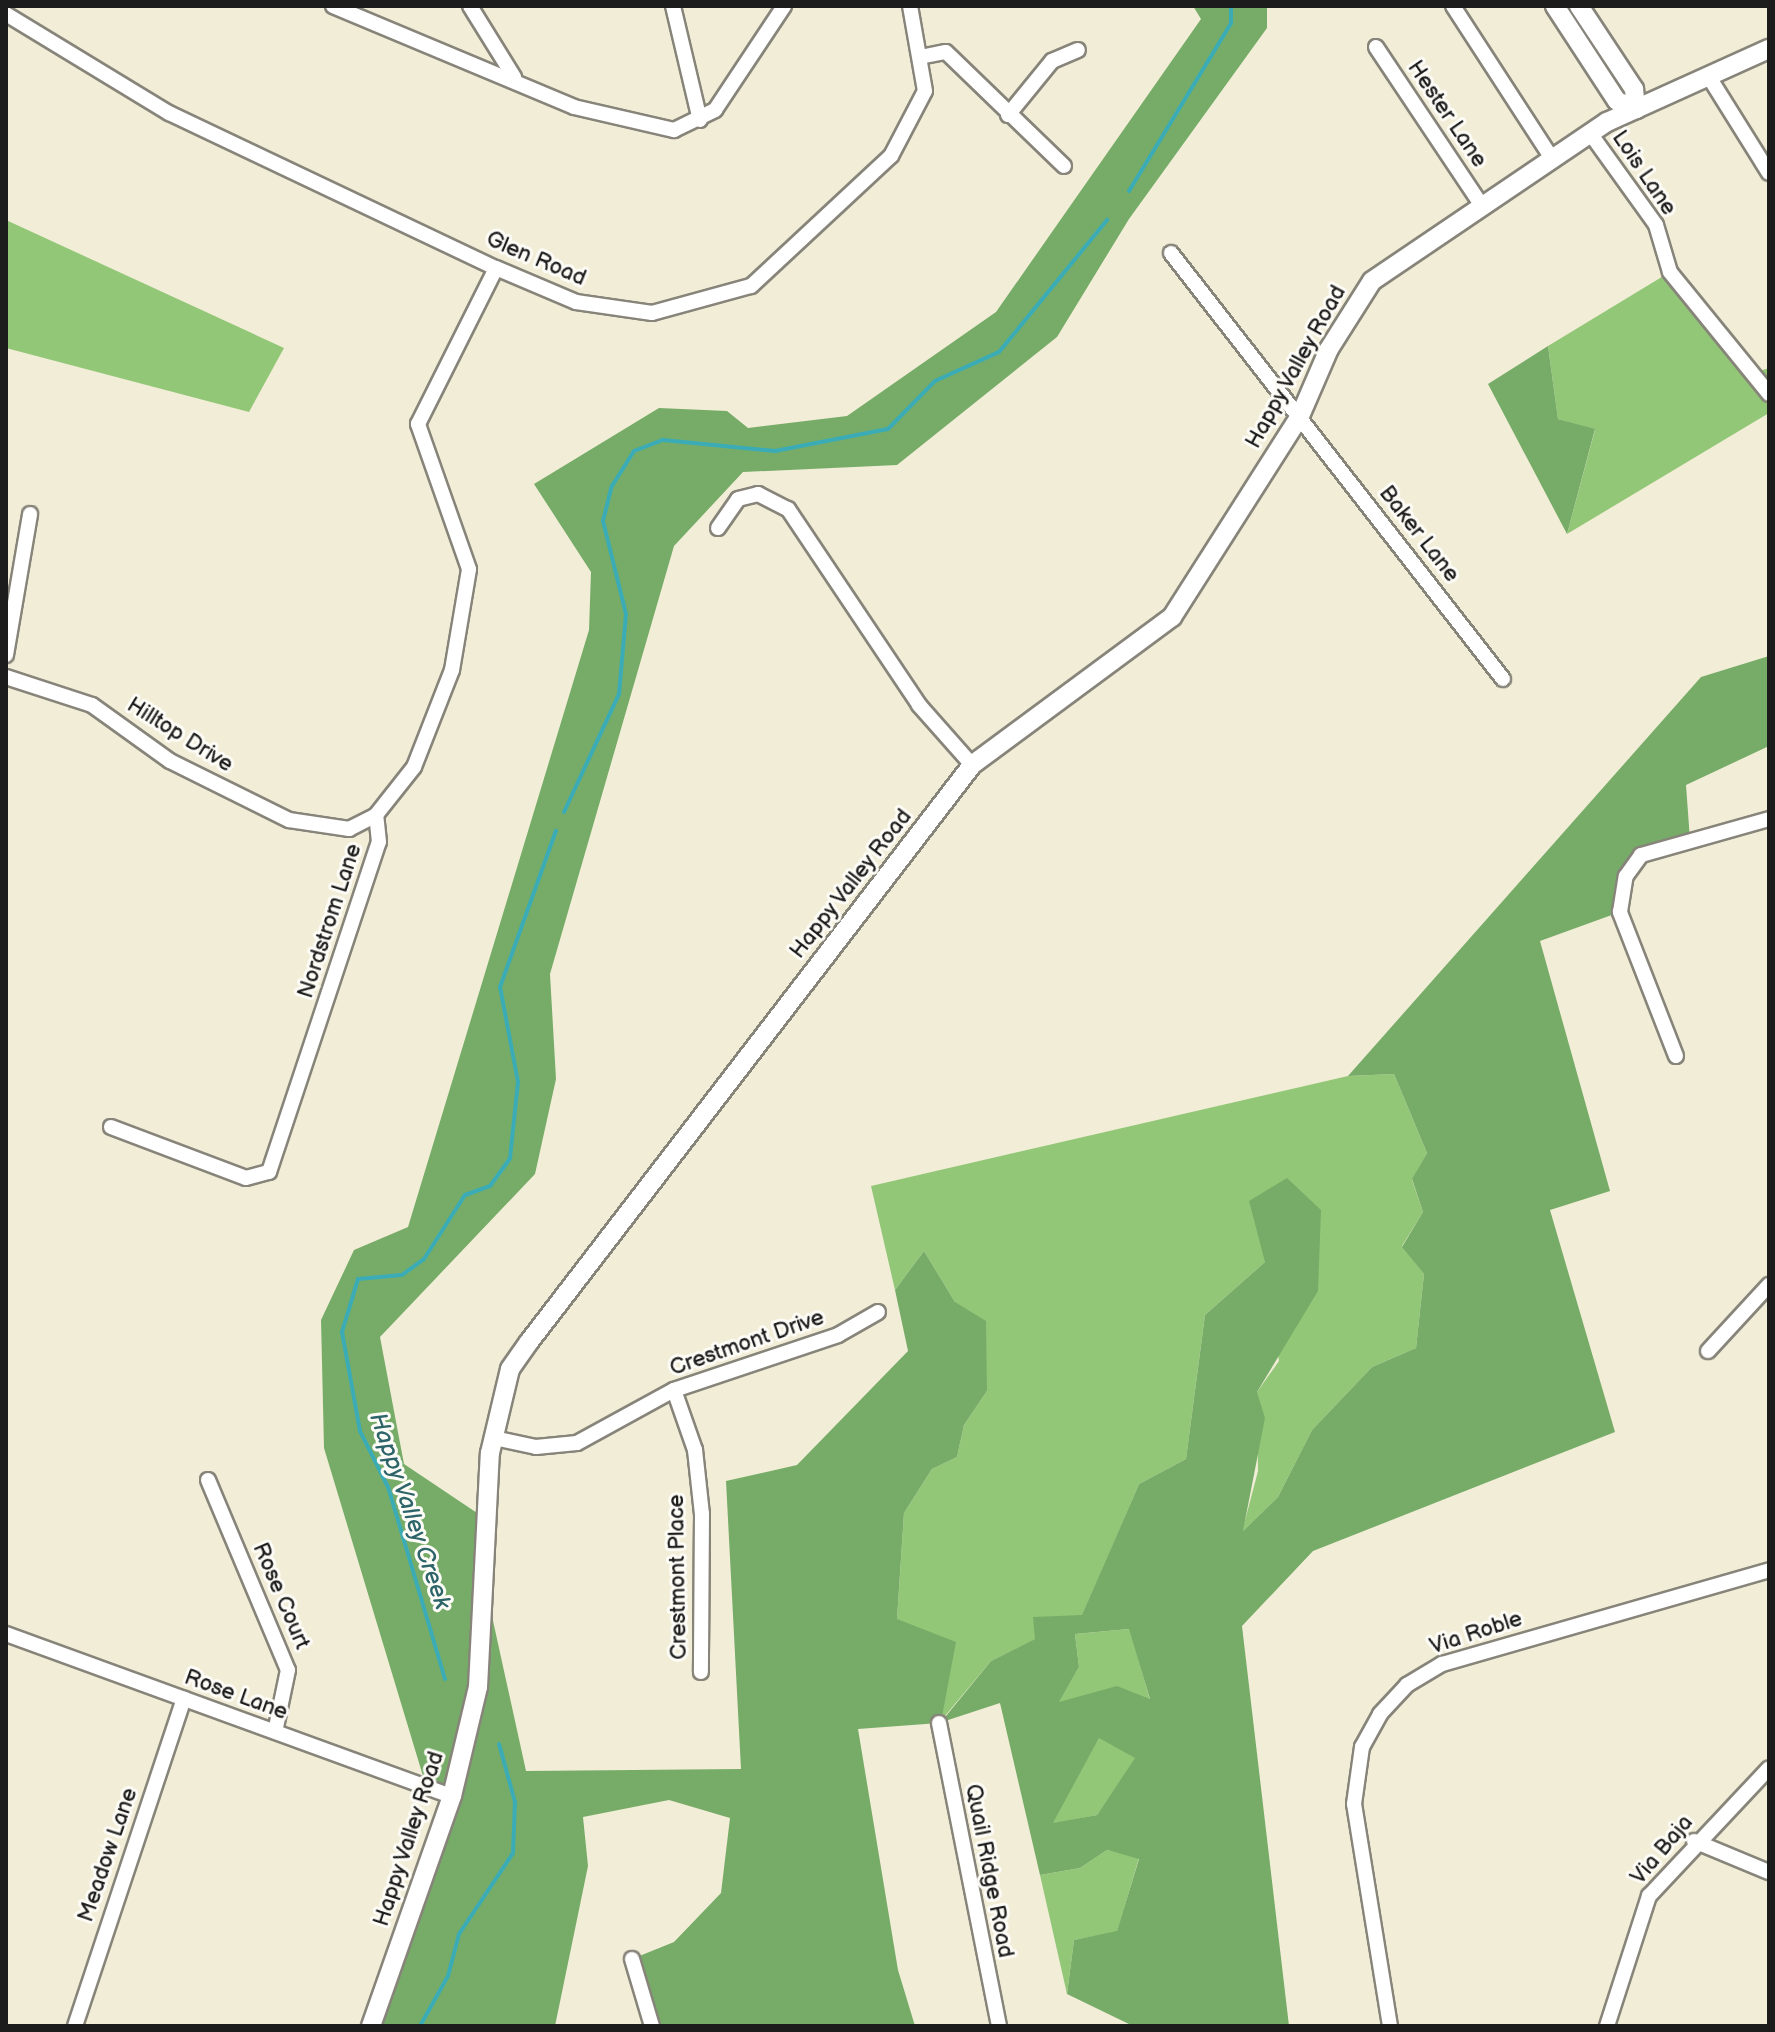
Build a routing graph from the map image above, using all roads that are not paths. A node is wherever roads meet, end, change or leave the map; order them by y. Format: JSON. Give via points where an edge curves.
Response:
{"nodes":[{"id":1,"x":333,"y":6,"type":"edge"},
{"id":2,"x":470,"y":6,"type":"edge"},
{"id":3,"x":673,"y":6,"type":"edge"},
{"id":4,"x":784,"y":6,"type":"edge"},
{"id":5,"x":910,"y":6,"type":"edge"},
{"id":6,"x":1453,"y":6,"type":"edge"},
{"id":7,"x":1555,"y":6,"type":"edge"},
{"id":8,"x":1579,"y":6,"type":"edge"},
{"id":9,"x":6,"y":14,"type":"edge"},
{"id":10,"x":1376,"y":47,"type":"dead end"},
{"id":11,"x":1769,"y":49,"type":"edge"},
{"id":12,"x":1078,"y":50,"type":"dead end"},
{"id":13,"x":925,"y":56,"type":"junction"},
{"id":14,"x":514,"y":77,"type":"junction"},
{"id":15,"x":1709,"y":77,"type":"junction"},
{"id":16,"x":1636,"y":109,"type":"junction"},
{"id":17,"x":1008,"y":115,"type":"junction"},
{"id":18,"x":700,"y":120,"type":"junction"},
{"id":19,"x":1590,"y":133,"type":"junction"},
{"id":20,"x":1551,"y":157,"type":"junction"},
{"id":21,"x":1064,"y":166,"type":"dead end"},
{"id":22,"x":1769,"y":173,"type":"edge"},
{"id":23,"x":1482,"y":206,"type":"junction"},
{"id":24,"x":1171,"y":253,"type":"dead end"},
{"id":25,"x":496,"y":268,"type":"junction"},
{"id":26,"x":1769,"y":394,"type":"edge"},
{"id":27,"x":1300,"y":416,"type":"junction"},
{"id":28,"x":30,"y":514,"type":"dead end"},
{"id":29,"x":718,"y":528,"type":"dead end"},
{"id":30,"x":6,"y":655,"type":"edge"},
{"id":31,"x":6,"y":677,"type":"edge"},
{"id":32,"x":1503,"y":679,"type":"dead end"},
{"id":33,"x":972,"y":765,"type":"junction"},
{"id":34,"x":376,"y":815,"type":"junction"},
{"id":35,"x":1769,"y":819,"type":"edge"},
{"id":36,"x":1676,"y":1056,"type":"dead end"},
{"id":37,"x":111,"y":1127,"type":"dead end"},
{"id":38,"x":1769,"y":1285,"type":"edge"},
{"id":39,"x":878,"y":1312,"type":"dead end"},
{"id":40,"x":1708,"y":1351,"type":"dead end"},
{"id":41,"x":674,"y":1390,"type":"junction"},
{"id":42,"x":494,"y":1438,"type":"junction"},
{"id":43,"x":208,"y":1480,"type":"dead end"},
{"id":44,"x":1769,"y":1570,"type":"edge"},
{"id":45,"x":6,"y":1634,"type":"edge"},
{"id":46,"x":701,"y":1672,"type":"dead end"},
{"id":47,"x":184,"y":1699,"type":"junction"},
{"id":48,"x":939,"y":1723,"type":"dead end"},
{"id":49,"x":275,"y":1732,"type":"junction"},
{"id":50,"x":1769,"y":1768,"type":"edge"},
{"id":51,"x":452,"y":1796,"type":"junction"},
{"id":52,"x":1694,"y":1841,"type":"junction"},
{"id":53,"x":1769,"y":1872,"type":"edge"},
{"id":54,"x":632,"y":1959,"type":"dead end"},
{"id":55,"x":75,"y":2026,"type":"edge"},
{"id":56,"x":371,"y":2026,"type":"edge"},
{"id":57,"x":652,"y":2026,"type":"edge"},
{"id":58,"x":999,"y":2026,"type":"edge"},
{"id":59,"x":1390,"y":2026,"type":"edge"},
{"id":60,"x":1607,"y":2026,"type":"edge"}],
"edges":[{"from":1,"to":14,"type":"street"},
{"from":2,"to":14,"type":"street"},
{"from":3,"to":18,"type":"street"},
{"from":4,"to":18,"type":"street","via":[[733,87]]},
{"from":5,"to":13,"type":"street","name":"Glen Road"},
{"from":6,"to":20,"type":"street"},
{"from":7,"to":16,"type":"street","via":[[1617,101]]},
{"from":8,"to":16,"type":"street","via":[[1634,89]]},
{"from":9,"to":25,"type":"street","name":"Glen Road","via":[[169,113]]},
{"from":10,"to":23,"type":"street","name":"Hester Lane"},
{"from":11,"to":15,"type":"street","name":"Happy Valley Road"},
{"from":12,"to":17,"type":"street","via":[[1052,61]]},
{"from":13,"to":17,"type":"street","via":[[946,52]]},
{"from":13,"to":25,"type":"street","name":"Glen Road","via":[[925,91],[891,156],[751,286],[652,313],[576,302]]},
{"from":14,"to":18,"type":"street","via":[[574,107],[649,130]]},
{"from":15,"to":16,"type":"street","name":"Happy Valley Road"},
{"from":15,"to":22,"type":"street"},
{"from":16,"to":19,"type":"street","name":"Happy Valley Road"},
{"from":17,"to":21,"type":"street"},
{"from":19,"to":20,"type":"street","name":"Happy Valley Road"},
{"from":19,"to":26,"type":"street","name":"Lois Lane","via":[[1656,225],[1670,272]]},
{"from":20,"to":23,"type":"street","name":"Happy Valley Road"},
{"from":23,"to":27,"type":"street","name":"Happy Valley Road","via":[[1372,281],[1329,349]]},
{"from":24,"to":27,"type":"street","name":"Baker Lane"},
{"from":25,"to":34,"type":"street","via":[[418,424],[469,569],[452,670],[414,767]]},
{"from":27,"to":32,"type":"street","name":"Baker Lane"},
{"from":27,"to":33,"type":"street","name":"Happy Valley Road","via":[[1172,617]]},
{"from":28,"to":30,"type":"street"},
{"from":29,"to":33,"type":"street","via":[[738,499],[758,494],[788,509],[919,705]]},
{"from":31,"to":34,"type":"street","name":"Hilltop Drive","via":[[92,705],[170,761],[289,820],[349,829]]},
{"from":33,"to":42,"type":"street","name":"Happy Valley Road","via":[[529,1342],[510,1369]]},
{"from":34,"to":37,"type":"street","name":"Nordstrom Lane","via":[[379,842],[269,1172],[246,1178]]},
{"from":35,"to":36,"type":"street","via":[[1641,855],[1626,876],[1620,912]]},
{"from":38,"to":40,"type":"street"},
{"from":39,"to":41,"type":"street","name":"Crestmont Drive","via":[[838,1335]]},
{"from":41,"to":42,"type":"street","name":"Crestmont Drive","via":[[577,1443],[536,1447]]},
{"from":41,"to":46,"type":"street","name":"Crestmont Place","via":[[695,1450],[702,1514]]},
{"from":42,"to":51,"type":"street","name":"Happy Valley Road","via":[[478,1687]]},
{"from":43,"to":49,"type":"street","name":"Rose Court","via":[[288,1670]]},
{"from":44,"to":59,"type":"street","name":"Via Roble","via":[[1442,1664],[1407,1685],[1380,1714],[1362,1747],[1354,1804]]},
{"from":45,"to":47,"type":"street","name":"Rose Lane"},
{"from":47,"to":49,"type":"street","name":"Rose Lane"},
{"from":47,"to":55,"type":"street","name":"Meadow Lane"},
{"from":48,"to":58,"type":"street","name":"Quail Ridge Road"},
{"from":49,"to":51,"type":"street","name":"Rose Lane"},
{"from":50,"to":52,"type":"street","name":"Via Baja"},
{"from":51,"to":56,"type":"street","name":"Happy Valley Road"},
{"from":52,"to":53,"type":"street"},
{"from":52,"to":60,"type":"street","name":"Via Baja","via":[[1649,1896]]},
{"from":54,"to":57,"type":"street"}]}
